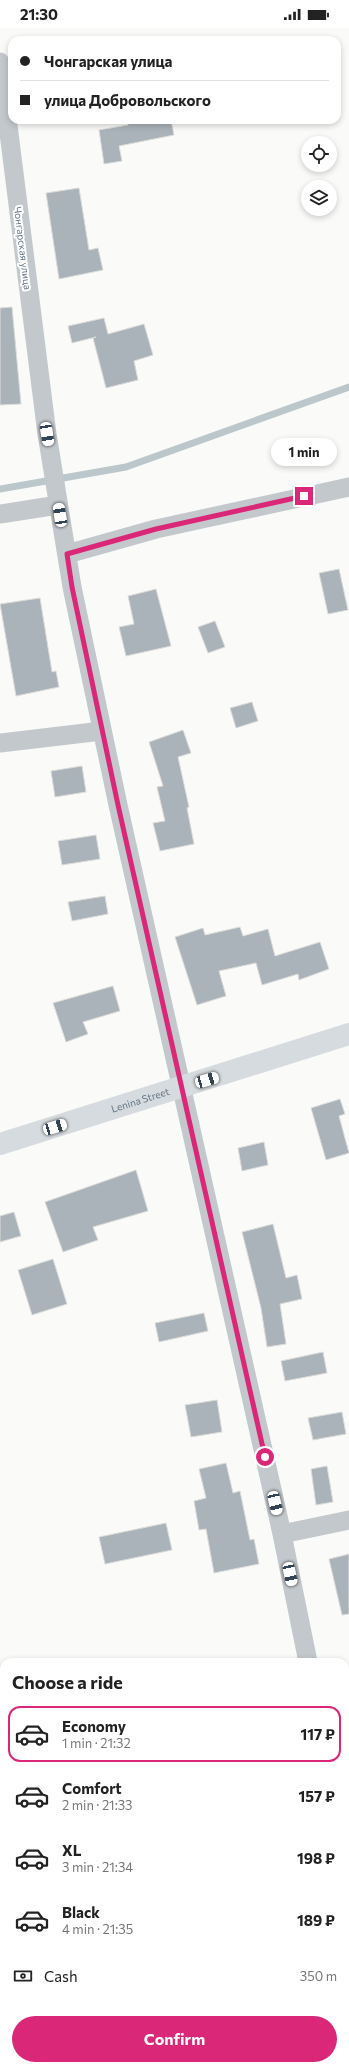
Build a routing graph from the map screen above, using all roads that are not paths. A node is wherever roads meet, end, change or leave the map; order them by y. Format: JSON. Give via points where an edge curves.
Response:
{"nodes":[{"id":1,"x":0,"y":62,"type":"edge"},
{"id":2,"x":349,"y":487,"type":"edge"},
{"id":3,"x":59,"y":510,"type":"junction"},
{"id":4,"x":0,"y":514,"type":"edge"},
{"id":5,"x":67,"y":554,"type":"junction"},
{"id":6,"x":102,"y":731,"type":"junction"},
{"id":7,"x":0,"y":744,"type":"edge"},
{"id":8,"x":349,"y":1034,"type":"edge"},
{"id":9,"x":180,"y":1087,"type":"junction"},
{"id":10,"x":0,"y":1144,"type":"edge"},
{"id":11,"x":349,"y":1520,"type":"edge"},
{"id":12,"x":282,"y":1534,"type":"junction"},
{"id":13,"x":307,"y":1658,"type":"edge"}],
"edges":[{"from":1,"to":3,"type":"street","name":"Чонгарская улица"},
{"from":2,"to":5,"type":"street","via":[[156,529]]},
{"from":3,"to":4,"type":"street"},
{"from":3,"to":5,"type":"street"},
{"from":5,"to":6,"type":"street"},
{"from":6,"to":7,"type":"street"},
{"from":6,"to":9,"type":"street"},
{"from":8,"to":9,"type":"street","name":"Lenina Street"},
{"from":9,"to":10,"type":"street","name":"Lenina Street"},
{"from":9,"to":12,"type":"street"},
{"from":11,"to":12,"type":"street"},
{"from":12,"to":13,"type":"street"}]}
